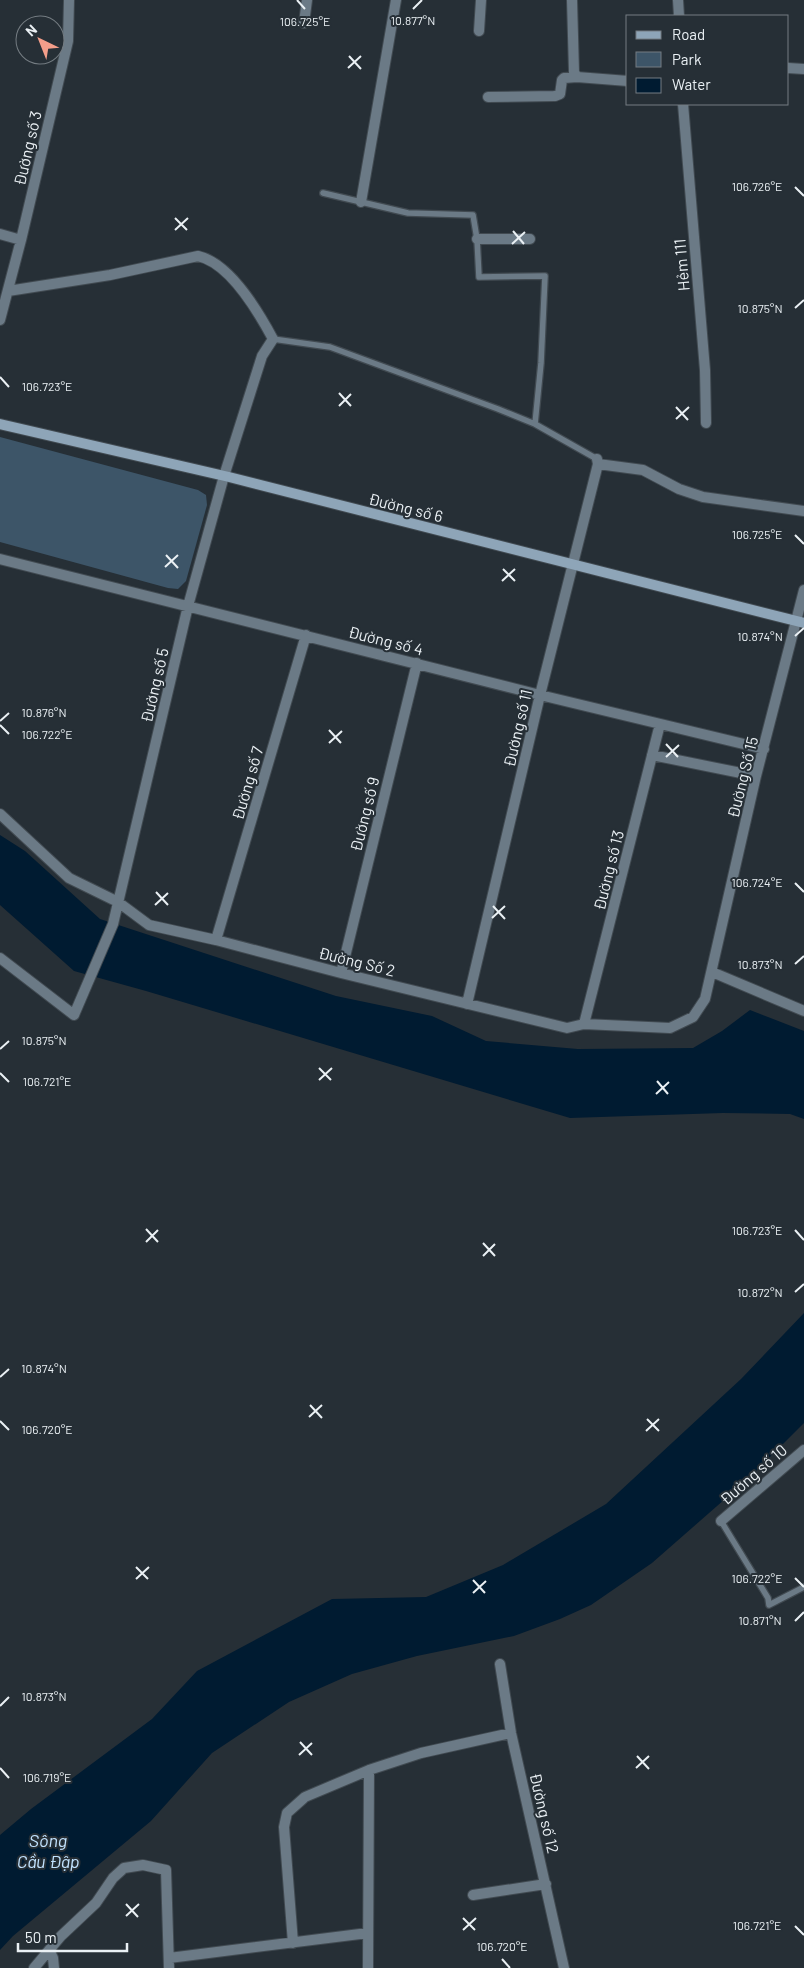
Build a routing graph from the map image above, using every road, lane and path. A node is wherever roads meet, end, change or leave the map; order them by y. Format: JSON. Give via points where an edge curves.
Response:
{"nodes":[{"id":1,"x":69,"y":0,"type":"edge"},
{"id":2,"x":307,"y":0,"type":"edge"},
{"id":3,"x":396,"y":0,"type":"edge"},
{"id":4,"x":481,"y":0,"type":"edge"},
{"id":5,"x":572,"y":0,"type":"edge"},
{"id":6,"x":678,"y":0,"type":"edge"},
{"id":7,"x":679,"y":15,"type":"edge"},
{"id":8,"x":304,"y":23,"type":"dead end"},
{"id":9,"x":480,"y":31,"type":"dead end"},
{"id":10,"x":789,"y":68,"type":"edge"},
{"id":11,"x":804,"y":69,"type":"edge"},
{"id":12,"x":577,"y":77,"type":"junction"},
{"id":13,"x":626,"y":81,"type":"edge"},
{"id":14,"x":488,"y":98,"type":"dead end"},
{"id":15,"x":683,"y":105,"type":"edge"},
{"id":16,"x":323,"y":193,"type":"dead end"},
{"id":17,"x":361,"y":202,"type":"junction"},
{"id":18,"x":0,"y":234,"type":"edge"},
{"id":19,"x":477,"y":238,"type":"junction"},
{"id":20,"x":530,"y":239,"type":"dead end"},
{"id":21,"x":21,"y":240,"type":"junction"},
{"id":22,"x":8,"y":291,"type":"junction"},
{"id":23,"x":0,"y":320,"type":"edge"},
{"id":24,"x":273,"y":339,"type":"junction"},
{"id":25,"x":706,"y":423,"type":"dead end"},
{"id":26,"x":0,"y":424,"type":"edge"},
{"id":27,"x":535,"y":424,"type":"junction"},
{"id":28,"x":598,"y":462,"type":"junction"},
{"id":29,"x":224,"y":476,"type":"junction"},
{"id":30,"x":804,"y":512,"type":"edge"},
{"id":31,"x":0,"y":559,"type":"edge"},
{"id":32,"x":574,"y":565,"type":"junction"},
{"id":33,"x":804,"y":590,"type":"edge"},
{"id":34,"x":188,"y":606,"type":"junction"},
{"id":35,"x":800,"y":622,"type":"edge"},
{"id":36,"x":306,"y":635,"type":"junction"},
{"id":37,"x":417,"y":663,"type":"junction"},
{"id":38,"x":540,"y":695,"type":"junction"},
{"id":39,"x":660,"y":724,"type":"junction"},
{"id":40,"x":764,"y":749,"type":"junction"},
{"id":41,"x":652,"y":755,"type":"junction"},
{"id":42,"x":756,"y":776,"type":"junction"},
{"id":43,"x":0,"y":814,"type":"edge"},
{"id":44,"x":118,"y":902,"type":"junction"},
{"id":45,"x":216,"y":940,"type":"junction"},
{"id":46,"x":0,"y":958,"type":"edge"},
{"id":47,"x":712,"y":972,"type":"junction"},
{"id":48,"x":341,"y":973,"type":"junction"},
{"id":49,"x":467,"y":1004,"type":"junction"},
{"id":50,"x":804,"y":1011,"type":"edge"},
{"id":51,"x":584,"y":1024,"type":"junction"},
{"id":52,"x":804,"y":1450,"type":"edge"},
{"id":53,"x":722,"y":1521,"type":"joint"},
{"id":54,"x":804,"y":1587,"type":"edge"},
{"id":55,"x":500,"y":1664,"type":"dead end"},
{"id":56,"x":511,"y":1733,"type":"junction"},
{"id":57,"x":369,"y":1770,"type":"junction"},
{"id":58,"x":546,"y":1884,"type":"junction"},
{"id":59,"x":473,"y":1896,"type":"dead end"},
{"id":60,"x":368,"y":1933,"type":"junction"},
{"id":61,"x":292,"y":1943,"type":"junction"},
{"id":62,"x":49,"y":1950,"type":"junction"},
{"id":63,"x":169,"y":1963,"type":"edge"},
{"id":64,"x":34,"y":1968,"type":"edge"},
{"id":65,"x":54,"y":1968,"type":"edge"},
{"id":66,"x":368,"y":1968,"type":"edge"},
{"id":67,"x":564,"y":1968,"type":"edge"}],
"edges":[{"from":1,"to":21,"type":"street","name":"Đường số 3","via":[[68,41]]},
{"from":2,"to":8,"type":"street"},
{"from":3,"to":17,"type":"street"},
{"from":4,"to":9,"type":"street"},
{"from":5,"to":12,"type":"street","via":[[574,72]]},
{"from":6,"to":7,"type":"street"},
{"from":10,"to":11,"type":"street"},
{"from":12,"to":13,"type":"street"},
{"from":12,"to":14,"type":"street","via":[[564,78],[560,94],[555,96]]},
{"from":15,"to":25,"type":"street","name":"Hẻm 111","via":[[705,370]]},
{"from":16,"to":17,"type":"lane"},
{"from":17,"to":19,"type":"lane","via":[[408,212],[473,214]]},
{"from":18,"to":21,"type":"street"},
{"from":19,"to":20,"type":"street"},
{"from":19,"to":27,"type":"lane","via":[[478,277],[544,276]]},
{"from":21,"to":22,"type":"street","name":"Đường số 3"},
{"from":22,"to":23,"type":"street","name":"Đường số 3"},
{"from":22,"to":24,"type":"street","via":[[198,256],[221,266],[256,308]]},
{"from":24,"to":27,"type":"lane","via":[[330,347]]},
{"from":24,"to":29,"type":"street","name":"Đường số 5","via":[[262,356]]},
{"from":26,"to":29,"type":"street","name":"Đường số 6"},
{"from":27,"to":28,"type":"lane"},
{"from":28,"to":30,"type":"street","via":[[643,470],[679,489],[703,497]]},
{"from":28,"to":32,"type":"street","name":"Đường số 11"},
{"from":29,"to":32,"type":"street","name":"Đường số 6"},
{"from":29,"to":34,"type":"street","name":"Đường số 5"},
{"from":31,"to":34,"type":"street","name":"Đường số 4"},
{"from":32,"to":35,"type":"street","name":"Đường số 6"},
{"from":32,"to":38,"type":"street","name":"Đường số 11"},
{"from":33,"to":35,"type":"street","name":"Đường Số 15"},
{"from":34,"to":36,"type":"street","name":"Đường số 4"},
{"from":34,"to":44,"type":"street","name":"Đường số 5"},
{"from":35,"to":40,"type":"street","name":"Đường Số 15"},
{"from":36,"to":37,"type":"street","name":"Đường số 4"},
{"from":36,"to":45,"type":"street","name":"Đường số 7"},
{"from":37,"to":38,"type":"street","name":"Đường số 4"},
{"from":37,"to":48,"type":"street","name":"Đường số 9"},
{"from":38,"to":39,"type":"street","name":"Đường số 4"},
{"from":38,"to":49,"type":"street","name":"Đường số 11"},
{"from":39,"to":40,"type":"street","name":"Đường số 4"},
{"from":39,"to":41,"type":"street","name":"Đường số 13"},
{"from":40,"to":42,"type":"street","name":"Đường Số 15"},
{"from":41,"to":42,"type":"street"},
{"from":41,"to":51,"type":"street","name":"Đường số 13"},
{"from":42,"to":47,"type":"street","name":"Đường Số 15"},
{"from":43,"to":44,"type":"street","name":"Đường Số 2","via":[[69,878]]},
{"from":44,"to":45,"type":"street","name":"Đường Số 2","via":[[149,925]]},
{"from":44,"to":46,"type":"street","name":"Đường số 5","via":[[113,924],[74,1015]]},
{"from":45,"to":48,"type":"street","name":"Đường Số 2"},
{"from":47,"to":50,"type":"street"},
{"from":47,"to":51,"type":"street","name":"Đường Số 2","via":[[705,999],[693,1017],[670,1028]]},
{"from":48,"to":49,"type":"street","name":"Đường Số 2"},
{"from":49,"to":51,"type":"street","name":"Đường Số 2","via":[[567,1028]]},
{"from":52,"to":53,"type":"street","name":"Đường số 10"},
{"from":53,"to":54,"type":"lane","via":[[768,1598],[769,1605]]},
{"from":55,"to":56,"type":"street","name":"Đường số 12"},
{"from":56,"to":57,"type":"street","via":[[421,1753]]},
{"from":56,"to":58,"type":"street","name":"Đường số 12"},
{"from":57,"to":60,"type":"street"},
{"from":57,"to":61,"type":"street","via":[[305,1797],[287,1814],[284,1827]]},
{"from":58,"to":59,"type":"street"},
{"from":58,"to":67,"type":"street","name":"Đường số 12"},
{"from":60,"to":61,"type":"street"},
{"from":60,"to":66,"type":"street"},
{"from":61,"to":63,"type":"street"},
{"from":62,"to":63,"type":"street","via":[[96,1903],[118,1873],[124,1868],[143,1865],[166,1870]]},
{"from":62,"to":64,"type":"street"},
{"from":62,"to":65,"type":"street"}]}
